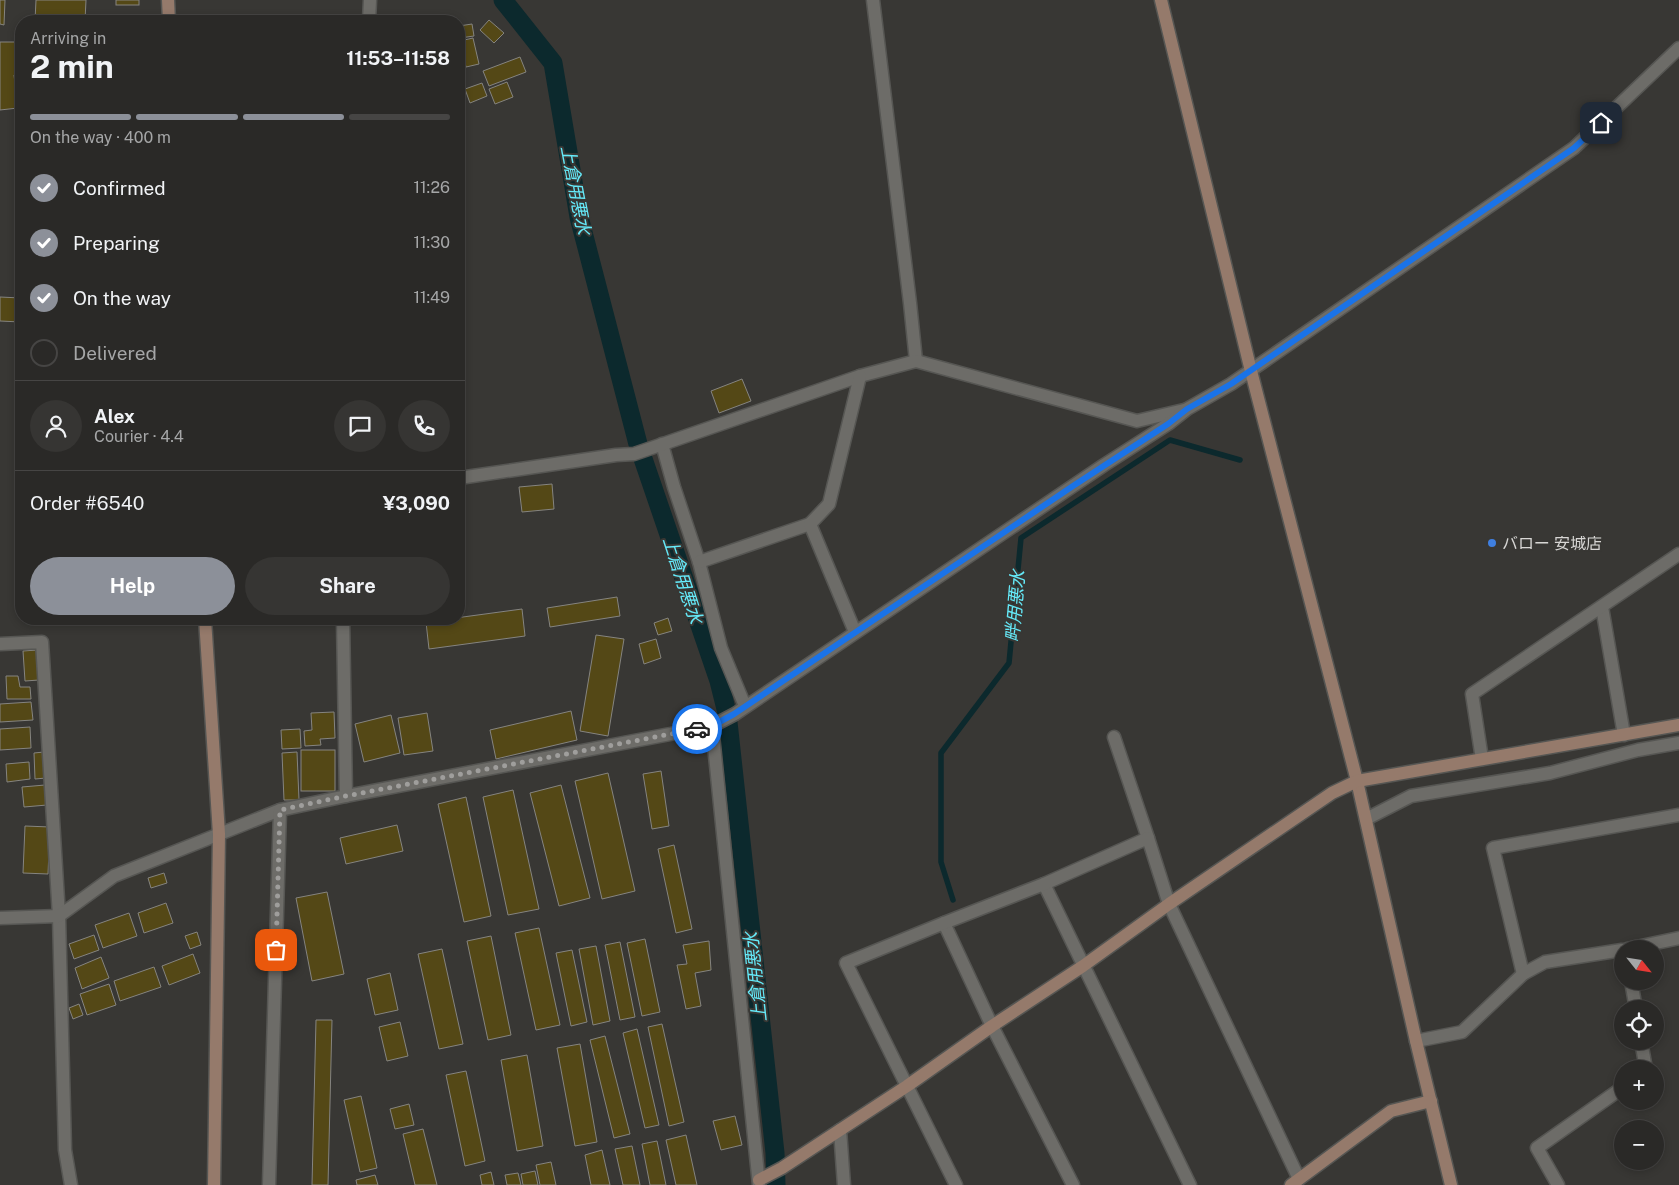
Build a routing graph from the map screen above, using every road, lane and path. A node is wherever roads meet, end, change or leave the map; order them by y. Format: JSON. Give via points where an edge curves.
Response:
{"nodes":[{"id":1,"x":168,"y":0,"type":"edge"},
{"id":2,"x":370,"y":0,"type":"edge"},
{"id":3,"x":873,"y":0,"type":"edge"},
{"id":4,"x":1161,"y":0,"type":"edge"},
{"id":5,"x":169,"y":15,"type":"edge"},
{"id":6,"x":369,"y":15,"type":"edge"},
{"id":7,"x":1679,"y":48,"type":"edge"},
{"id":8,"x":916,"y":361,"type":"junction"},
{"id":9,"x":1251,"y":371,"type":"junction"},
{"id":10,"x":860,"y":376,"type":"junction"},
{"id":11,"x":1187,"y":409,"type":"junction"},
{"id":12,"x":657,"y":446,"type":"junction"},
{"id":13,"x":465,"y":477,"type":"edge"},
{"id":14,"x":810,"y":524,"type":"junction"},
{"id":15,"x":1679,"y":554,"type":"edge"},
{"id":16,"x":699,"y":562,"type":"junction"},
{"id":17,"x":1602,"y":607,"type":"junction"},
{"id":18,"x":205,"y":625,"type":"edge"},
{"id":19,"x":343,"y":625,"type":"edge"},
{"id":20,"x":855,"y":632,"type":"junction"},
{"id":21,"x":0,"y":644,"type":"edge"},
{"id":22,"x":740,"y":710,"type":"junction"},
{"id":23,"x":1679,"y":725,"type":"edge"},
{"id":24,"x":712,"y":726,"type":"junction"},
{"id":25,"x":1624,"y":735,"type":"junction"},
{"id":26,"x":1114,"y":737,"type":"dead end"},
{"id":27,"x":1679,"y":743,"type":"edge"},
{"id":28,"x":1482,"y":759,"type":"junction"},
{"id":29,"x":1357,"y":781,"type":"junction"},
{"id":30,"x":346,"y":796,"type":"junction"},
{"id":31,"x":280,"y":810,"type":"junction"},
{"id":32,"x":1679,"y":815,"type":"edge"},
{"id":33,"x":1366,"y":819,"type":"junction"},
{"id":34,"x":219,"y":834,"type":"junction"},
{"id":35,"x":1148,"y":838,"type":"junction"},
{"id":36,"x":1044,"y":884,"type":"junction"},
{"id":37,"x":1169,"y":904,"type":"junction"},
{"id":38,"x":59,"y":916,"type":"junction"},
{"id":39,"x":0,"y":918,"type":"edge"},
{"id":40,"x":944,"y":923,"type":"junction"},
{"id":41,"x":1679,"y":938,"type":"edge"},
{"id":42,"x":1664,"y":941,"type":"edge"},
{"id":43,"x":1614,"y":951,"type":"edge"},
{"id":44,"x":1083,"y":966,"type":"junction"},
{"id":45,"x":1523,"y":974,"type":"junction"},
{"id":46,"x":992,"y":1026,"type":"junction"},
{"id":47,"x":1416,"y":1041,"type":"junction"},
{"id":48,"x":907,"y":1086,"type":"junction"},
{"id":49,"x":1614,"y":1094,"type":"edge"},
{"id":50,"x":1431,"y":1101,"type":"junction"},
{"id":51,"x":840,"y":1130,"type":"junction"},
{"id":52,"x":1295,"y":1182,"type":"edge"},
{"id":53,"x":757,"y":1183,"type":"edge"},
{"id":54,"x":71,"y":1185,"type":"edge"},
{"id":55,"x":214,"y":1185,"type":"edge"},
{"id":56,"x":269,"y":1185,"type":"edge"},
{"id":57,"x":844,"y":1185,"type":"edge"},
{"id":58,"x":956,"y":1185,"type":"edge"},
{"id":59,"x":1073,"y":1185,"type":"edge"},
{"id":60,"x":1190,"y":1185,"type":"edge"},
{"id":61,"x":1451,"y":1185,"type":"edge"},
{"id":62,"x":1558,"y":1185,"type":"edge"}],
"edges":[{"from":1,"to":5,"type":"street"},
{"from":2,"to":6,"type":"street"},
{"from":3,"to":8,"type":"street"},
{"from":4,"to":9,"type":"street"},
{"from":7,"to":9,"type":"street","via":[[1574,148]]},
{"from":8,"to":10,"type":"street"},
{"from":8,"to":11,"type":"street","via":[[1137,421]]},
{"from":9,"to":11,"type":"street"},
{"from":9,"to":29,"type":"street"},
{"from":10,"to":12,"type":"street"},
{"from":10,"to":14,"type":"street","via":[[829,504]]},
{"from":11,"to":20,"type":"street"},
{"from":12,"to":13,"type":"street","via":[[634,454]]},
{"from":12,"to":16,"type":"street"},
{"from":14,"to":16,"type":"street"},
{"from":14,"to":20,"type":"street"},
{"from":15,"to":17,"type":"street"},
{"from":16,"to":22,"type":"street"},
{"from":17,"to":25,"type":"street"},
{"from":17,"to":28,"type":"street","via":[[1472,694]]},
{"from":18,"to":34,"type":"street"},
{"from":19,"to":30,"type":"street"},
{"from":20,"to":22,"type":"street"},
{"from":21,"to":38,"type":"street","via":[[42,642]]},
{"from":22,"to":24,"type":"street"},
{"from":23,"to":25,"type":"street"},
{"from":24,"to":30,"type":"street"},
{"from":24,"to":53,"type":"street"},
{"from":25,"to":28,"type":"street"},
{"from":26,"to":35,"type":"street"},
{"from":27,"to":33,"type":"street","via":[[1550,772],[1411,796]]},
{"from":28,"to":29,"type":"street"},
{"from":29,"to":33,"type":"street"},
{"from":29,"to":37,"type":"street","via":[[1332,793]]},
{"from":30,"to":31,"type":"street"},
{"from":31,"to":34,"type":"street"},
{"from":31,"to":56,"type":"street"},
{"from":32,"to":45,"type":"street","via":[[1493,848]]},
{"from":33,"to":47,"type":"street"},
{"from":34,"to":38,"type":"street","via":[[114,876]]},
{"from":34,"to":55,"type":"street"},
{"from":35,"to":36,"type":"street"},
{"from":35,"to":37,"type":"street"},
{"from":36,"to":40,"type":"street"},
{"from":36,"to":44,"type":"street"},
{"from":37,"to":44,"type":"street"},
{"from":37,"to":52,"type":"street"},
{"from":38,"to":39,"type":"street"},
{"from":38,"to":54,"type":"street","via":[[66,1150]]},
{"from":40,"to":46,"type":"street"},
{"from":40,"to":48,"type":"street","via":[[846,964]]},
{"from":41,"to":42,"type":"street"},
{"from":43,"to":45,"type":"street","via":[[1546,962]]},
{"from":44,"to":46,"type":"street"},
{"from":44,"to":60,"type":"street"},
{"from":45,"to":47,"type":"street","via":[[1462,1032]]},
{"from":46,"to":48,"type":"street"},
{"from":46,"to":59,"type":"street"},
{"from":47,"to":50,"type":"street"},
{"from":48,"to":51,"type":"street"},
{"from":48,"to":58,"type":"street"},
{"from":49,"to":62,"type":"street","via":[[1537,1148]]},
{"from":50,"to":52,"type":"street","via":[[1391,1112]]},
{"from":50,"to":61,"type":"street"},
{"from":51,"to":53,"type":"street"},
{"from":51,"to":57,"type":"street"}]}
